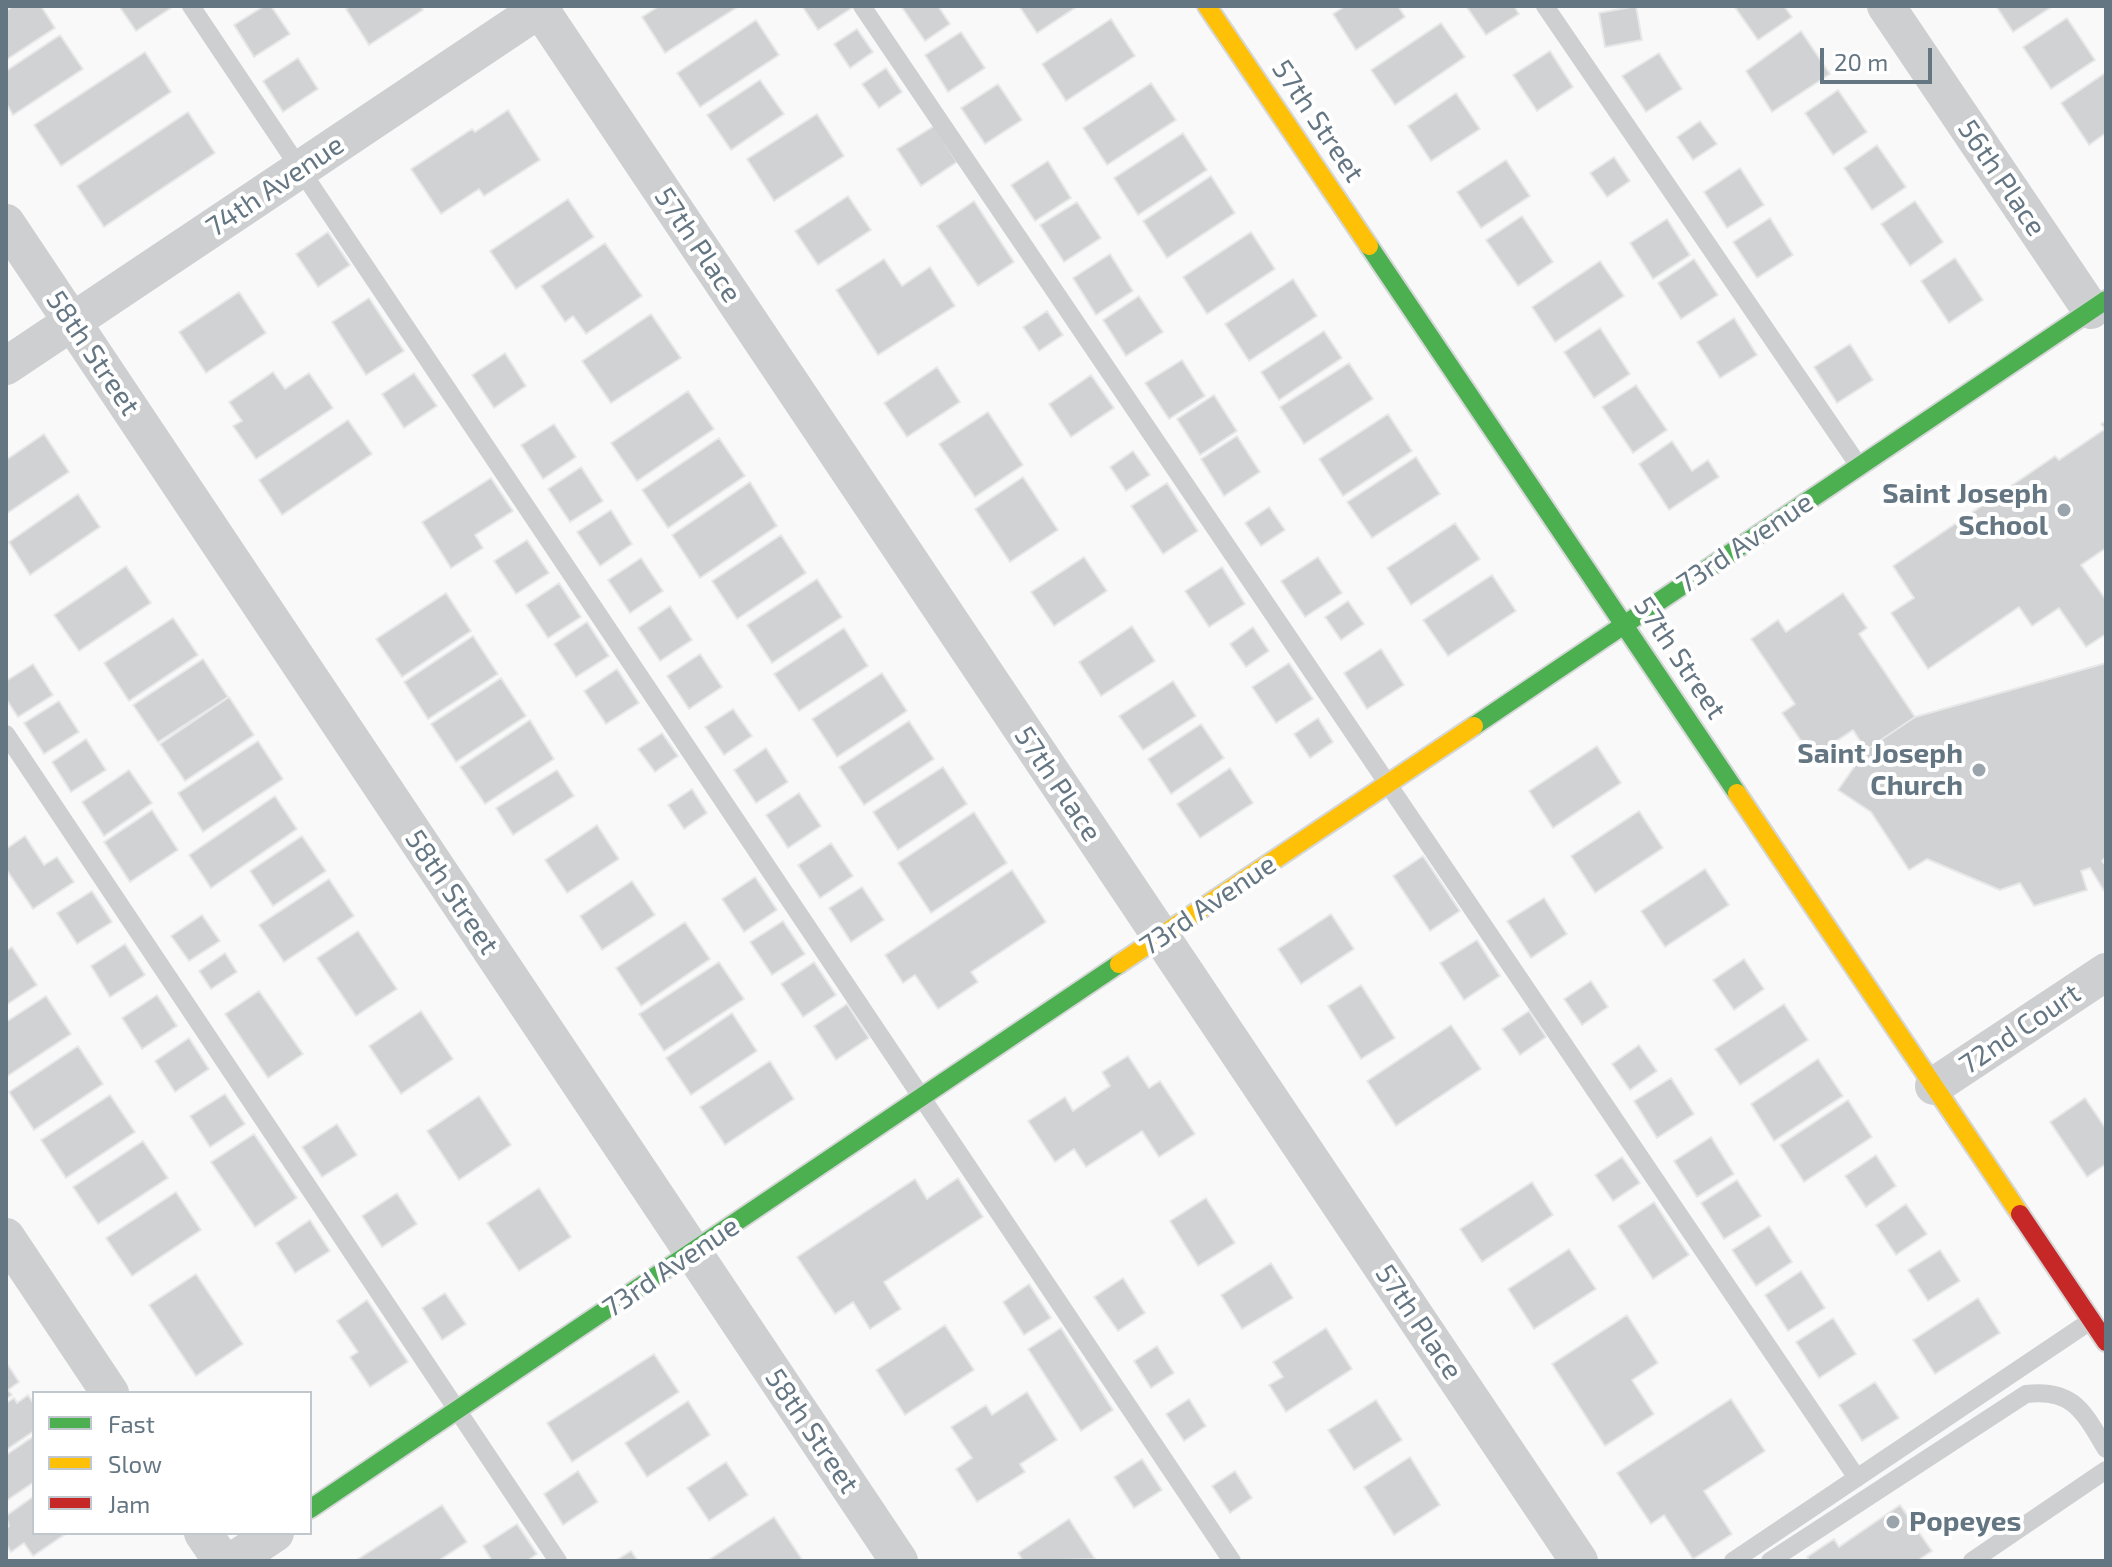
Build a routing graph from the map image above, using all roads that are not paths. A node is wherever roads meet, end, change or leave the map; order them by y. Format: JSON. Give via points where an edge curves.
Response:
{"nodes":[{"id":1,"x":191,"y":6,"type":"edge"},
{"id":2,"x":862,"y":6,"type":"edge"},
{"id":3,"x":1207,"y":6,"type":"edge"},
{"id":4,"x":1545,"y":6,"type":"edge"},
{"id":5,"x":1886,"y":6,"type":"edge"},
{"id":6,"x":540,"y":7,"type":"edge"},
{"id":7,"x":301,"y":168,"type":"junction"},
{"id":8,"x":6,"y":223,"type":"edge"},
{"id":9,"x":2098,"y":305,"type":"edge"},
{"id":10,"x":72,"y":321,"type":"junction"},
{"id":11,"x":6,"y":366,"type":"edge"},
{"id":12,"x":1859,"y":466,"type":"junction"},
{"id":13,"x":1623,"y":625,"type":"junction"},
{"id":14,"x":6,"y":734,"type":"edge"},
{"id":15,"x":1387,"y":784,"type":"junction"},
{"id":16,"x":1161,"y":936,"type":"junction"},
{"id":17,"x":2106,"y":972,"type":"edge"},
{"id":18,"x":1934,"y":1086,"type":"junction"},
{"id":19,"x":922,"y":1097,"type":"junction"},
{"id":20,"x":6,"y":1237,"type":"edge"},
{"id":21,"x":692,"y":1252,"type":"junction"},
{"id":22,"x":2099,"y":1315,"type":"edge"},
{"id":23,"x":2106,"y":1342,"type":"edge"},
{"id":24,"x":109,"y":1391,"type":"edge"},
{"id":25,"x":457,"y":1410,"type":"junction"},
{"id":26,"x":2106,"y":1449,"type":"edge"},
{"id":27,"x":2106,"y":1470,"type":"edge"},
{"id":28,"x":1857,"y":1478,"type":"junction"},
{"id":29,"x":312,"y":1508,"type":"edge"},
{"id":30,"x":204,"y":1535,"type":"edge"},
{"id":31,"x":272,"y":1535,"type":"edge"},
{"id":32,"x":222,"y":1561,"type":"edge"},
{"id":33,"x":233,"y":1561,"type":"edge"},
{"id":34,"x":558,"y":1561,"type":"edge"},
{"id":35,"x":899,"y":1561,"type":"edge"},
{"id":36,"x":1232,"y":1561,"type":"edge"},
{"id":37,"x":1579,"y":1561,"type":"edge"},
{"id":38,"x":1733,"y":1561,"type":"edge"},
{"id":39,"x":1770,"y":1561,"type":"edge"},
{"id":40,"x":1972,"y":1561,"type":"edge"}],
"edges":[{"from":1,"to":7,"type":"lane"},
{"from":2,"to":15,"type":"lane"},
{"from":3,"to":13,"type":"street","name":"57th Street"},
{"from":4,"to":12,"type":"lane"},
{"from":5,"to":9,"type":"street","name":"56th Place"},
{"from":6,"to":7,"type":"street","name":"74th Avenue"},
{"from":6,"to":16,"type":"street","name":"57th Place"},
{"from":7,"to":10,"type":"street","name":"74th Avenue"},
{"from":7,"to":19,"type":"lane"},
{"from":8,"to":10,"type":"street","name":"58th Street"},
{"from":9,"to":12,"type":"street","name":"73rd Avenue"},
{"from":10,"to":11,"type":"street","name":"74th Avenue"},
{"from":10,"to":21,"type":"street","name":"58th Street"},
{"from":12,"to":13,"type":"street","name":"73rd Avenue"},
{"from":13,"to":15,"type":"street","name":"73rd Avenue"},
{"from":13,"to":18,"type":"street","name":"57th Street"},
{"from":14,"to":25,"type":"lane"},
{"from":15,"to":16,"type":"street","name":"73rd Avenue"},
{"from":15,"to":28,"type":"lane"},
{"from":16,"to":19,"type":"street","name":"73rd Avenue"},
{"from":16,"to":37,"type":"street","name":"57th Place"},
{"from":17,"to":18,"type":"street","name":"72nd Court"},
{"from":18,"to":22,"type":"street","name":"57th Street"},
{"from":19,"to":21,"type":"street","name":"73rd Avenue"},
{"from":19,"to":36,"type":"lane"},
{"from":20,"to":24,"type":"street"},
{"from":21,"to":25,"type":"street","name":"73rd Avenue"},
{"from":21,"to":35,"type":"street","name":"58th Street"},
{"from":22,"to":23,"type":"street","name":"57th Street"},
{"from":22,"to":28,"type":"lane"},
{"from":25,"to":29,"type":"street","name":"73rd Avenue"},
{"from":25,"to":34,"type":"lane"},
{"from":26,"to":39,"type":"lane","via":[[2082,1411],[2064,1398],[2046,1392],[2026,1394]]},
{"from":27,"to":40,"type":"lane"},
{"from":28,"to":38,"type":"lane"},
{"from":30,"to":32,"type":"street"},
{"from":31,"to":33,"type":"street"}]}
